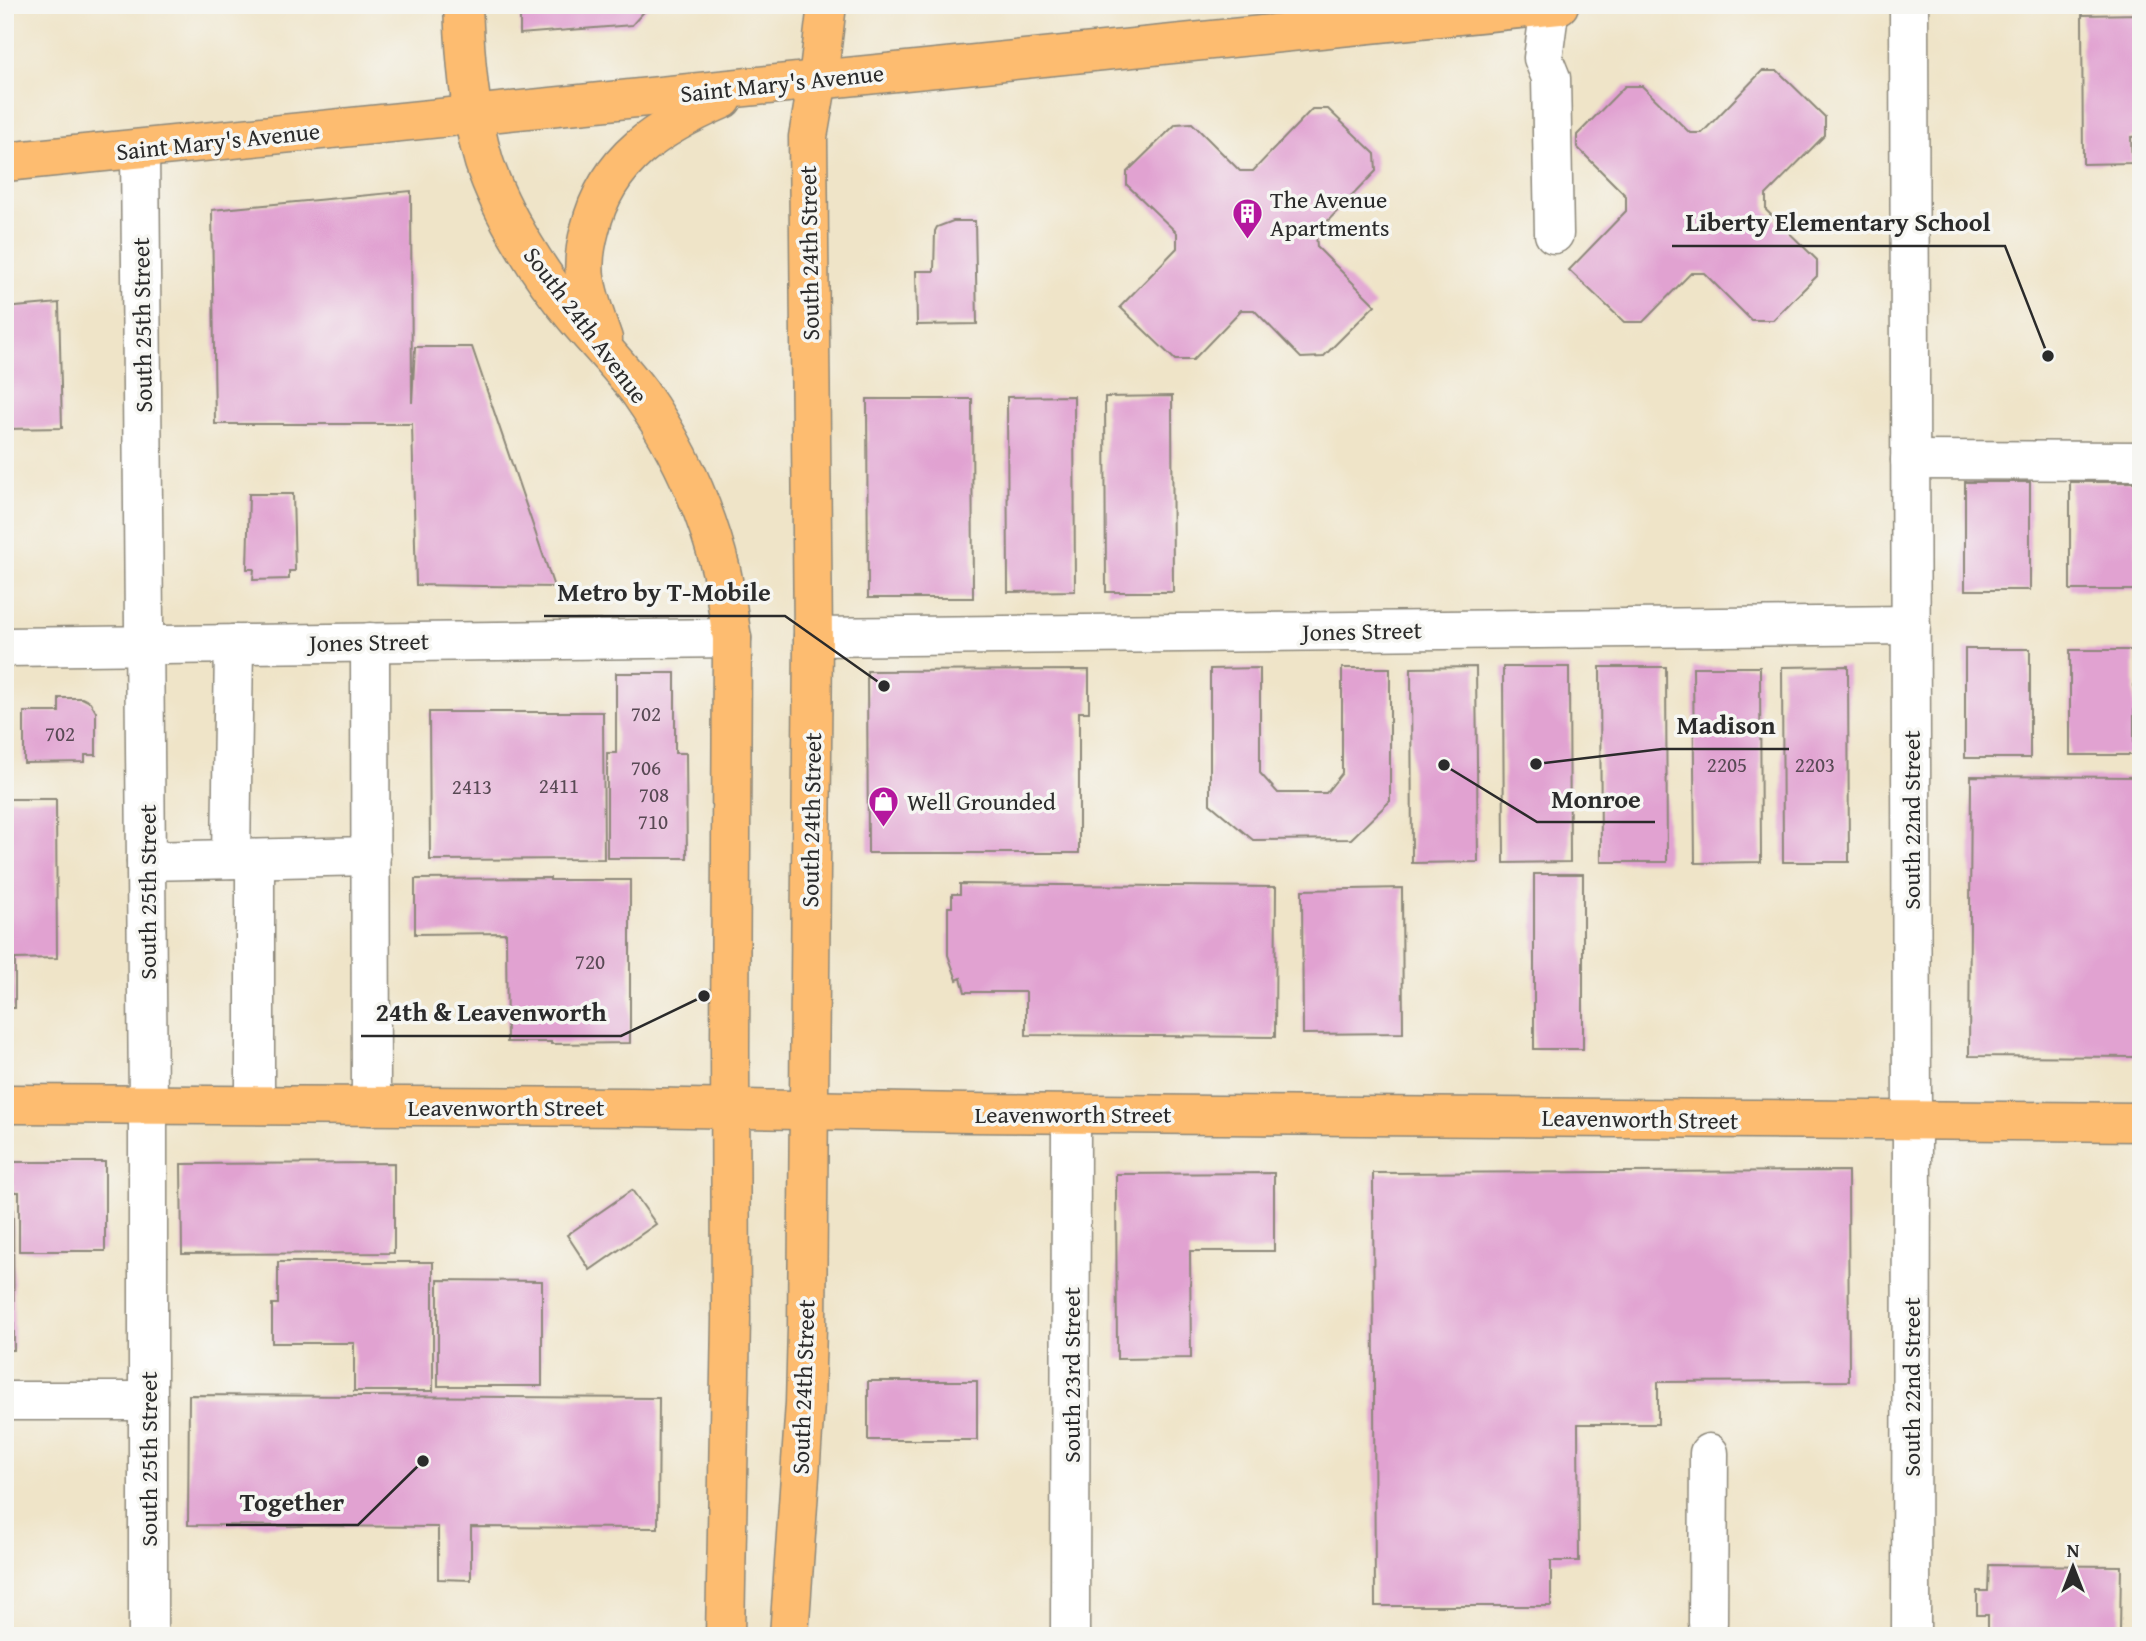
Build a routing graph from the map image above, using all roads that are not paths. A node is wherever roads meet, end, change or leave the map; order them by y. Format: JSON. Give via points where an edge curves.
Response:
{"nodes":[{"id":1,"x":463,"y":5,"type":"edge"},
{"id":2,"x":827,"y":5,"type":"edge"},
{"id":3,"x":1559,"y":5,"type":"edge"},
{"id":4,"x":1909,"y":5,"type":"edge"},
{"id":5,"x":1550,"y":6,"type":"edge"},
{"id":6,"x":818,"y":79,"type":"junction"},
{"id":7,"x":750,"y":87,"type":"junction"},
{"id":8,"x":474,"y":115,"type":"junction"},
{"id":9,"x":140,"y":149,"type":"junction"},
{"id":10,"x":5,"y":162,"type":"edge"},
{"id":11,"x":1554,"y":234,"type":"dead end"},
{"id":12,"x":609,"y":355,"type":"junction"},
{"id":13,"x":1910,"y":460,"type":"junction"},
{"id":14,"x":2141,"y":461,"type":"edge"},
{"id":15,"x":1911,"y":625,"type":"junction"},
{"id":16,"x":813,"y":636,"type":"junction"},
{"id":17,"x":732,"y":638,"type":"junction"},
{"id":18,"x":370,"y":642,"type":"junction"},
{"id":19,"x":234,"y":644,"type":"junction"},
{"id":20,"x":145,"y":645,"type":"junction"},
{"id":21,"x":5,"y":647,"type":"edge"},
{"id":22,"x":371,"y":856,"type":"junction"},
{"id":23,"x":243,"y":859,"type":"junction"},
{"id":24,"x":146,"y":860,"type":"junction"},
{"id":25,"x":5,"y":1104,"type":"edge"},
{"id":26,"x":148,"y":1104,"type":"junction"},
{"id":27,"x":255,"y":1104,"type":"junction"},
{"id":28,"x":371,"y":1106,"type":"junction"},
{"id":29,"x":730,"y":1110,"type":"junction"},
{"id":30,"x":809,"y":1110,"type":"junction"},
{"id":31,"x":1071,"y":1114,"type":"junction"},
{"id":32,"x":1912,"y":1121,"type":"junction"},
{"id":33,"x":2141,"y":1122,"type":"edge"},
{"id":34,"x":5,"y":1401,"type":"edge"},
{"id":35,"x":148,"y":1401,"type":"junction"},
{"id":36,"x":1709,"y":1453,"type":"dead end"},
{"id":37,"x":1709,"y":1623,"type":"dead end"},
{"id":38,"x":148,"y":1636,"type":"edge"},
{"id":39,"x":725,"y":1636,"type":"edge"},
{"id":40,"x":789,"y":1636,"type":"edge"},
{"id":41,"x":1070,"y":1636,"type":"edge"},
{"id":42,"x":1911,"y":1636,"type":"edge"}],
"edges":[{"from":1,"to":8,"type":"main road","name":"South 24th Avenue"},
{"from":2,"to":6,"type":"main road","name":"South 24th Street"},
{"from":3,"to":5,"type":"main road","name":"Saint Mary's Avenue"},
{"from":4,"to":13,"type":"street","name":"South 22nd Street"},
{"from":5,"to":6,"type":"main road","name":"Saint Mary's Avenue"},
{"from":5,"to":11,"type":"street","via":[[1544,58],[1551,78]]},
{"from":6,"to":7,"type":"main road","name":"Saint Mary's Avenue"},
{"from":6,"to":16,"type":"main road","name":"South 24th Street","via":[[808,136]]},
{"from":7,"to":8,"type":"main road","name":"Saint Mary's Avenue"},
{"from":7,"to":12,"type":"main road","via":[[690,114],[641,145],[620,166],[600,198],[587,238],[585,275]]},
{"from":8,"to":9,"type":"main road","name":"Saint Mary's Avenue"},
{"from":8,"to":12,"type":"main road","name":"South 24th Avenue","via":[[485,162],[522,241],[557,295]]},
{"from":9,"to":10,"type":"main road","name":"Saint Mary's Avenue"},
{"from":9,"to":20,"type":"street","name":"South 25th Street"},
{"from":12,"to":17,"type":"main road","name":"South 24th Avenue","via":[[656,416],[703,510],[721,571]]},
{"from":13,"to":14,"type":"street"},
{"from":13,"to":15,"type":"street","name":"South 22nd Street"},
{"from":15,"to":16,"type":"street","name":"Jones Street"},
{"from":15,"to":32,"type":"street","name":"South 22nd Street"},
{"from":16,"to":30,"type":"main road","name":"South 24th Street"},
{"from":17,"to":18,"type":"street","name":"Jones Street"},
{"from":17,"to":29,"type":"main road"},
{"from":18,"to":19,"type":"street","name":"Jones Street"},
{"from":18,"to":22,"type":"street"},
{"from":19,"to":20,"type":"street","name":"Jones Street"},
{"from":19,"to":23,"type":"street"},
{"from":20,"to":21,"type":"street","name":"Jones Street"},
{"from":20,"to":24,"type":"street","name":"South 25th Street"},
{"from":22,"to":23,"type":"street"},
{"from":22,"to":28,"type":"street"},
{"from":23,"to":24,"type":"street"},
{"from":23,"to":27,"type":"street"},
{"from":24,"to":26,"type":"street","name":"South 25th Street"},
{"from":25,"to":26,"type":"main road","name":"Leavenworth Street"},
{"from":26,"to":27,"type":"main road","name":"Leavenworth Street"},
{"from":26,"to":35,"type":"street","name":"South 25th Street"},
{"from":27,"to":28,"type":"main road","name":"Leavenworth Street"},
{"from":28,"to":29,"type":"main road","name":"Leavenworth Street"},
{"from":29,"to":30,"type":"main road","name":"Leavenworth Street"},
{"from":29,"to":39,"type":"main road"},
{"from":30,"to":31,"type":"main road","name":"Leavenworth Street"},
{"from":30,"to":40,"type":"main road","name":"South 24th Street","via":[[805,1403]]},
{"from":31,"to":32,"type":"main road","name":"Leavenworth Street"},
{"from":31,"to":41,"type":"street","name":"South 23rd Street"},
{"from":32,"to":33,"type":"main road","name":"Leavenworth Street"},
{"from":32,"to":42,"type":"street","name":"South 22nd Street"},
{"from":34,"to":35,"type":"street"},
{"from":35,"to":38,"type":"street","name":"South 25th Street"},
{"from":36,"to":37,"type":"street"}]}
